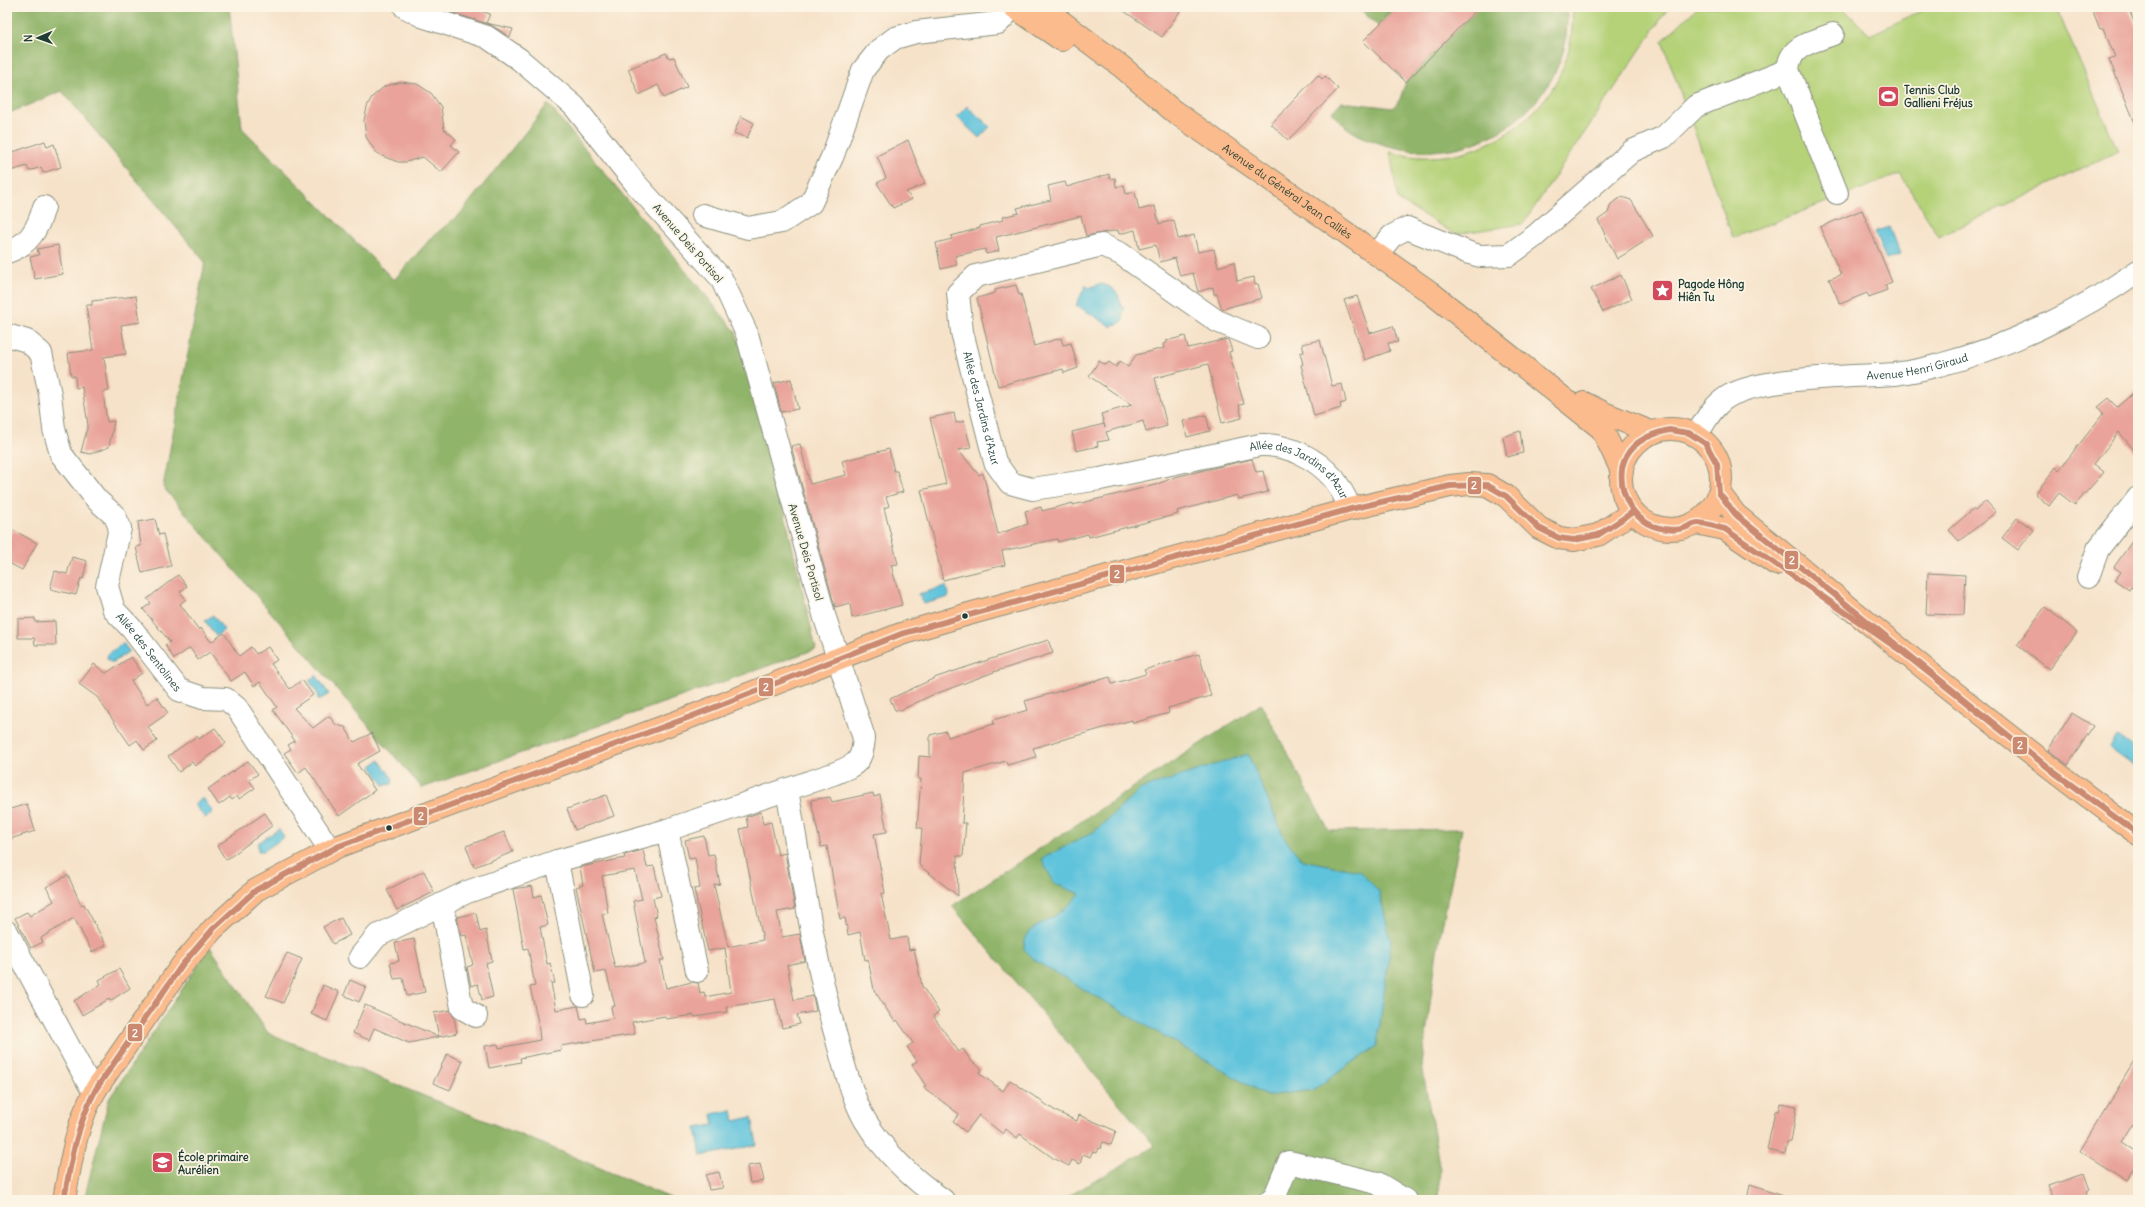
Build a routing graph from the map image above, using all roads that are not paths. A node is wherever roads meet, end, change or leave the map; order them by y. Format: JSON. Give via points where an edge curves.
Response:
{"nodes":[{"id":1,"x":405,"y":7,"type":"edge"},
{"id":2,"x":1013,"y":7,"type":"edge"},
{"id":3,"x":1042,"y":7,"type":"edge"},
{"id":4,"x":1833,"y":34,"type":"dead end"},
{"id":5,"x":1788,"y":70,"type":"junction"},
{"id":6,"x":1172,"y":110,"type":"junction"},
{"id":7,"x":1837,"y":193,"type":"dead end"},
{"id":8,"x":44,"y":207,"type":"dead end"},
{"id":9,"x":703,"y":215,"type":"dead end"},
{"id":10,"x":7,"y":252,"type":"edge"},
{"id":11,"x":1377,"y":254,"type":"junction"},
{"id":12,"x":2138,"y":271,"type":"edge"},
{"id":13,"x":7,"y":335,"type":"edge"},
{"id":14,"x":1258,"y":338,"type":"dead end"},
{"id":15,"x":1533,"y":375,"type":"junction"},
{"id":16,"x":1653,"y":433,"type":"junction"},
{"id":17,"x":1696,"y":436,"type":"junction"},
{"id":18,"x":1622,"y":471,"type":"junction"},
{"id":19,"x":1719,"y":493,"type":"junction"},
{"id":20,"x":2138,"y":498,"type":"edge"},
{"id":21,"x":1351,"y":509,"type":"junction"},
{"id":22,"x":1633,"y":512,"type":"junction"},
{"id":23,"x":1696,"y":522,"type":"junction"},
{"id":24,"x":2088,"y":577,"type":"dead end"},
{"id":25,"x":1902,"y":650,"type":"junction"},
{"id":26,"x":838,"y":661,"type":"junction"},
{"id":27,"x":787,"y":790,"type":"junction"},
{"id":28,"x":667,"y":830,"type":"junction"},
{"id":29,"x":2138,"y":834,"type":"edge"},
{"id":30,"x":330,"y":850,"type":"junction"},
{"id":31,"x":558,"y":861,"type":"junction"},
{"id":32,"x":442,"y":904,"type":"junction"},
{"id":33,"x":7,"y":932,"type":"edge"},
{"id":34,"x":360,"y":957,"type":"dead end"},
{"id":35,"x":696,"y":971,"type":"dead end"},
{"id":36,"x":583,"y":995,"type":"dead end"},
{"id":37,"x":476,"y":1016,"type":"dead end"},
{"id":38,"x":96,"y":1089,"type":"junction"},
{"id":39,"x":64,"y":1200,"type":"edge"},
{"id":40,"x":943,"y":1200,"type":"edge"},
{"id":41,"x":1270,"y":1200,"type":"edge"},
{"id":42,"x":1405,"y":1200,"type":"edge"}],
"edges":[{"from":1,"to":26,"type":"street","name":"Avenue Deis Portisol","via":[[422,16],[487,37],[520,59],[574,106],[636,184],[721,278],[747,334],[790,496]]},
{"from":2,"to":6,"type":"main road","via":[[1115,77]]},
{"from":2,"to":9,"type":"street","via":[[998,23],[916,32],[895,38],[879,50],[862,70],[833,155],[812,203],[782,222],[748,228]]},
{"from":3,"to":6,"type":"main road","name":"Avenue du Général Jean Calliès","via":[[1122,67]]},
{"from":4,"to":5,"type":"street","via":[[1798,48],[1788,59]]},
{"from":5,"to":7,"type":"street"},
{"from":5,"to":11,"type":"street","via":[[1696,106],[1664,136],[1632,151],[1535,236],[1509,255],[1480,263],[1469,253],[1407,228],[1392,236]]},
{"from":6,"to":11,"type":"main road","name":"Avenue du Général Jean Calliès"},
{"from":8,"to":10,"type":"street","via":[[40,222],[28,241]]},
{"from":11,"to":15,"type":"main road","name":"Avenue du Général Jean Calliès","via":[[1430,292]]},
{"from":12,"to":17,"type":"street","name":"Avenue Henri Giraud","via":[[2110,291],[2015,340],[1940,365],[1897,374],[1781,382],[1745,389],[1724,399],[1709,415]]},
{"from":13,"to":30,"type":"street","name":"Allée des Sentolines","via":[[27,341],[41,353],[54,429],[61,454],[97,500],[115,516],[120,528],[107,586],[114,610],[179,690],[203,698],[226,699],[237,708]]},
{"from":14,"to":21,"type":"street","name":"Allée des Jardins d'Azur","via":[[1217,321],[1121,254],[1102,245],[976,276],[958,293],[962,332],[995,462],[1010,483],[1032,489],[1100,479],[1269,445],[1295,451],[1318,463],[1335,480]]},
{"from":15,"to":16,"type":"main road","name":"Avenue du Général Jean Calliès","via":[[1606,414]]},
{"from":15,"to":18,"type":"main road","name":"Avenue du Général Jean Calliès","via":[[1602,429]]},
{"from":16,"to":17,"type":"main road","via":[[1667,429],[1682,430]]},
{"from":16,"to":18,"type":"main road","via":[[1634,446],[1627,455]]},
{"from":17,"to":19,"type":"main road","via":[[1708,446],[1717,460],[1721,477]]},
{"from":18,"to":22,"type":"main road","via":[[1625,498]]},
{"from":19,"to":23,"type":"main road","via":[[1714,505]]},
{"from":19,"to":25,"type":"main road","via":[[1736,514]]},
{"from":20,"to":24,"type":"street","via":[[2098,549]]},
{"from":21,"to":22,"type":"main road","via":[[1450,486],[1487,485],[1506,496],[1539,528],[1559,538],[1574,540],[1598,535]]},
{"from":21,"to":26,"type":"main road","via":[[965,615],[901,634]]},
{"from":22,"to":23,"type":"main road","via":[[1654,526],[1668,529],[1682,528]]},
{"from":23,"to":25,"type":"main road","via":[[1725,529]]},
{"from":25,"to":29,"type":"main road","via":[[2055,773]]},
{"from":26,"to":27,"type":"street","name":"Avenue Deis Portisol","via":[[864,738],[863,754],[853,765]]},
{"from":26,"to":30,"type":"main road"},
{"from":27,"to":28,"type":"street"},
{"from":27,"to":40,"type":"street","via":[[826,999],[847,1073],[865,1120],[896,1162],[923,1187]]},
{"from":28,"to":31,"type":"street"},
{"from":28,"to":35,"type":"street"},
{"from":30,"to":38,"type":"main road","via":[[256,890],[213,929],[182,965]]},
{"from":31,"to":32,"type":"street","via":[[467,892]]},
{"from":31,"to":36,"type":"street"},
{"from":32,"to":34,"type":"street","via":[[377,936]]},
{"from":32,"to":37,"type":"street","via":[[462,1008]]},
{"from":33,"to":38,"type":"street","via":[[89,1084]]},
{"from":38,"to":39,"type":"main road","via":[[87,1104],[78,1130]]},
{"from":41,"to":42,"type":"street","via":[[1275,1196],[1289,1162],[1377,1183]]}]}
